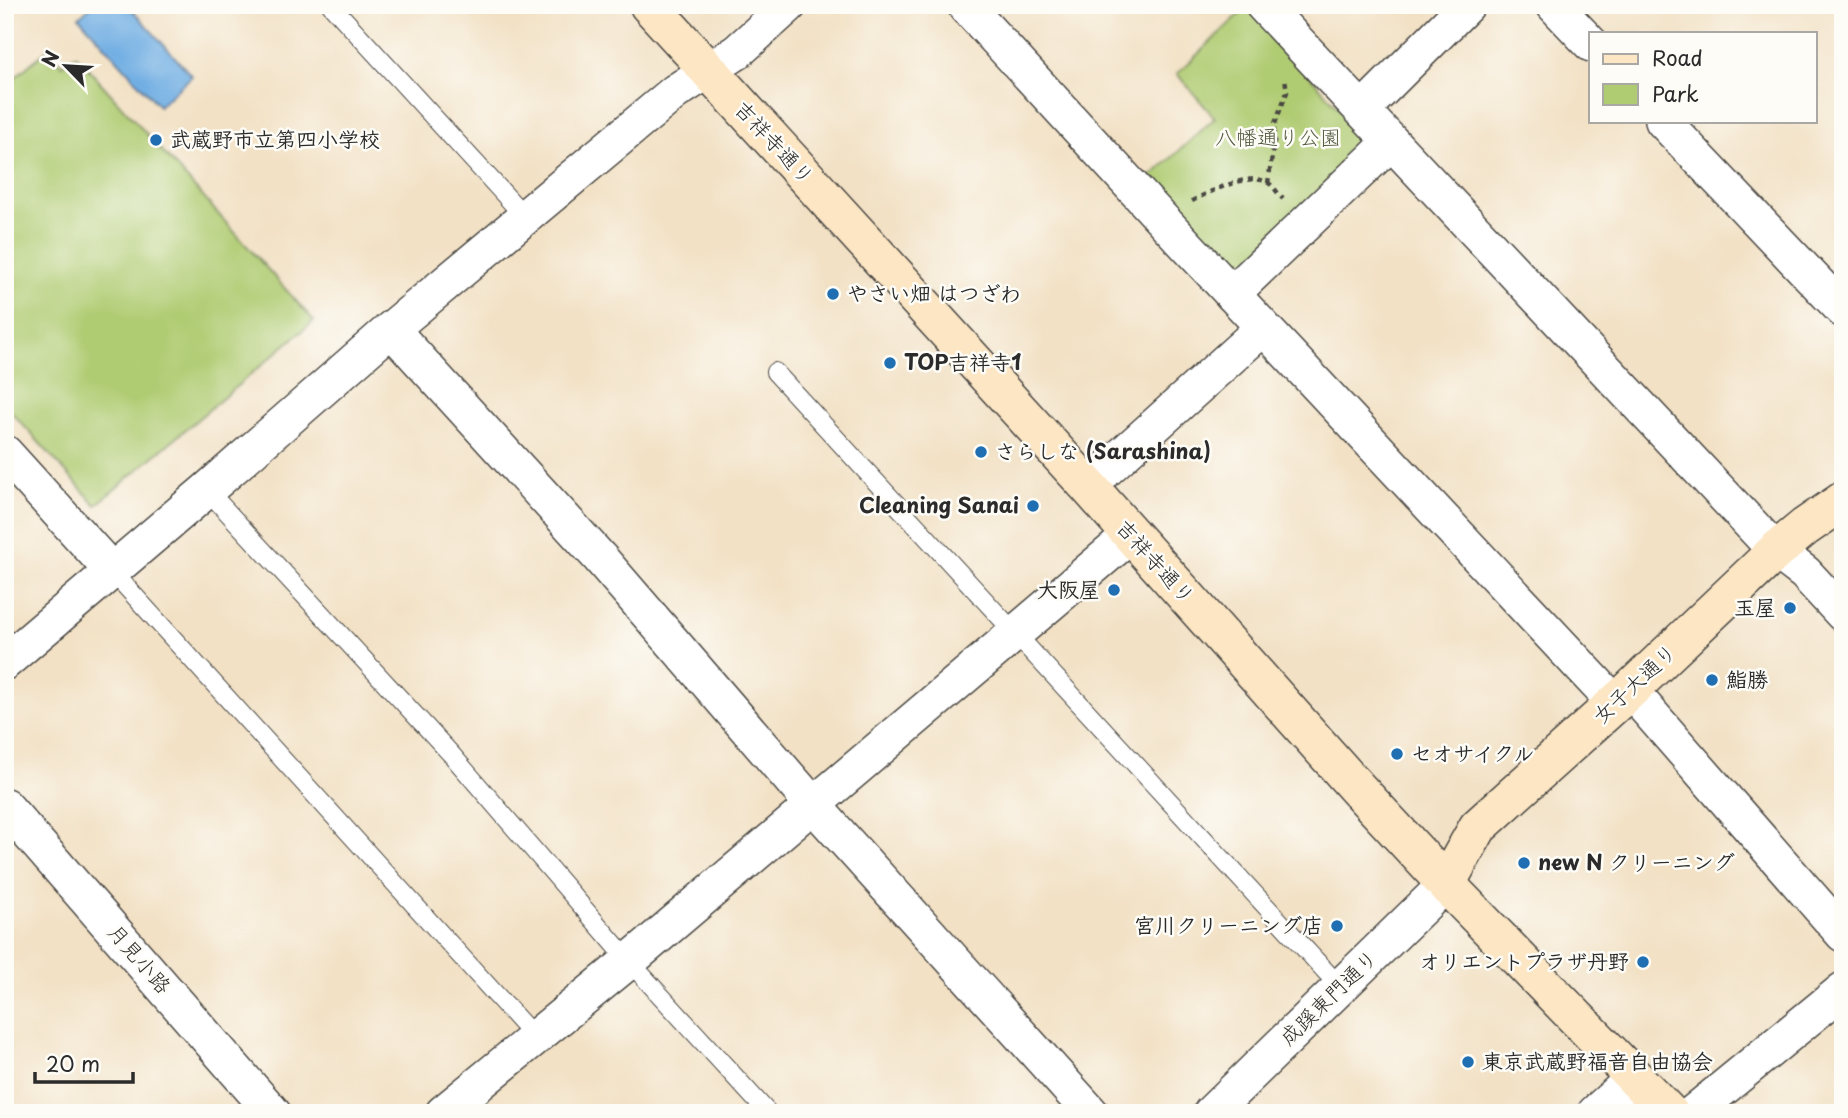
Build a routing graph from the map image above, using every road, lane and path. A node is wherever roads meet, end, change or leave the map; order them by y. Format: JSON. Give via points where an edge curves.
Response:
{"nodes":[{"id":1,"x":331,"y":5,"type":"edge"},
{"id":2,"x":649,"y":5,"type":"edge"},
{"id":3,"x":789,"y":5,"type":"edge"},
{"id":4,"x":965,"y":5,"type":"edge"},
{"id":5,"x":1263,"y":5,"type":"edge"},
{"id":6,"x":1467,"y":5,"type":"edge"},
{"id":7,"x":1554,"y":5,"type":"edge"},
{"id":8,"x":1589,"y":42,"type":"edge"},
{"id":9,"x":1302,"y":47,"type":"junction"},
{"id":10,"x":708,"y":71,"type":"junction"},
{"id":11,"x":1362,"y":110,"type":"junction"},
{"id":12,"x":1664,"y":122,"type":"edge"},
{"id":13,"x":1391,"y":142,"type":"junction"},
{"id":14,"x":525,"y":218,"type":"junction"},
{"id":15,"x":1161,"y":218,"type":"junction"},
{"id":16,"x":1232,"y":294,"type":"junction"},
{"id":17,"x":1843,"y":310,"type":"edge"},
{"id":18,"x":1263,"y":328,"type":"junction"},
{"id":19,"x":391,"y":329,"type":"junction"},
{"id":20,"x":775,"y":372,"type":"dead end"},
{"id":21,"x":5,"y":453,"type":"edge"},
{"id":22,"x":1088,"y":486,"type":"junction"},
{"id":23,"x":207,"y":490,"type":"junction"},
{"id":24,"x":1843,"y":501,"type":"edge"},
{"id":25,"x":1130,"y":535,"type":"junction"},
{"id":26,"x":1776,"y":551,"type":"junction"},
{"id":27,"x":111,"y":570,"type":"junction"},
{"id":28,"x":1843,"y":614,"type":"edge"},
{"id":29,"x":1013,"y":634,"type":"junction"},
{"id":30,"x":5,"y":662,"type":"edge"},
{"id":31,"x":1622,"y":697,"type":"junction"},
{"id":32,"x":813,"y":805,"type":"junction"},
{"id":33,"x":5,"y":806,"type":"edge"},
{"id":34,"x":1446,"y":884,"type":"junction"},
{"id":35,"x":1843,"y":934,"type":"edge"},
{"id":36,"x":629,"y":961,"type":"junction"},
{"id":37,"x":1340,"y":987,"type":"junction"},
{"id":38,"x":1843,"y":990,"type":"edge"},
{"id":39,"x":534,"y":1038,"type":"junction"},
{"id":40,"x":1635,"y":1077,"type":"junction"},
{"id":41,"x":273,"y":1113,"type":"edge"},
{"id":42,"x":443,"y":1113,"type":"edge"},
{"id":43,"x":768,"y":1113,"type":"edge"},
{"id":44,"x":1091,"y":1113,"type":"edge"},
{"id":45,"x":1211,"y":1113,"type":"edge"},
{"id":46,"x":1595,"y":1113,"type":"edge"},
{"id":47,"x":1669,"y":1113,"type":"edge"},
{"id":48,"x":1693,"y":1113,"type":"edge"}],
"edges":[{"from":1,"to":14,"type":"lane"},
{"from":2,"to":10,"type":"main road","name":"吉祥寺通り"},
{"from":3,"to":10,"type":"street","via":[[737,52]]},
{"from":4,"to":15,"type":"street"},
{"from":5,"to":9,"type":"street"},
{"from":6,"to":11,"type":"street"},
{"from":7,"to":8,"type":"street"},
{"from":9,"to":11,"type":"street"},
{"from":9,"to":15,"type":"path","via":[[1284,75],[1287,92],[1274,126],[1268,183],[1251,178],[1207,193]]},
{"from":10,"to":14,"type":"street","via":[[674,92]]},
{"from":10,"to":22,"type":"main road","name":"吉祥寺通り"},
{"from":11,"to":13,"type":"street"},
{"from":12,"to":17,"type":"street"},
{"from":13,"to":16,"type":"street"},
{"from":13,"to":26,"type":"street"},
{"from":14,"to":19,"type":"street"},
{"from":15,"to":16,"type":"street"},
{"from":16,"to":18,"type":"street"},
{"from":18,"to":22,"type":"street"},
{"from":18,"to":31,"type":"street"},
{"from":19,"to":23,"type":"street"},
{"from":19,"to":32,"type":"street","via":[[600,558]]},
{"from":20,"to":29,"type":"lane"},
{"from":21,"to":27,"type":"street"},
{"from":22,"to":25,"type":"main road","name":"吉祥寺通り"},
{"from":23,"to":27,"type":"street"},
{"from":23,"to":36,"type":"lane","via":[[451,754]]},
{"from":24,"to":26,"type":"main road","name":"女子大通り"},
{"from":25,"to":29,"type":"street"},
{"from":25,"to":34,"type":"main road","name":"吉祥寺通り"},
{"from":26,"to":28,"type":"street","via":[[1805,573]]},
{"from":26,"to":31,"type":"main road","name":"女子大通り"},
{"from":27,"to":30,"type":"street"},
{"from":27,"to":39,"type":"lane"},
{"from":29,"to":32,"type":"street"},
{"from":29,"to":37,"type":"lane"},
{"from":31,"to":34,"type":"main road","name":"女子大通り","via":[[1478,827]]},
{"from":31,"to":35,"type":"street"},
{"from":32,"to":36,"type":"street"},
{"from":32,"to":44,"type":"street"},
{"from":33,"to":41,"type":"street","name":"月見小路"},
{"from":34,"to":37,"type":"street","name":"成蹊東門通り"},
{"from":34,"to":40,"type":"main road","name":"吉祥寺通り"},
{"from":36,"to":39,"type":"street"},
{"from":36,"to":43,"type":"lane"},
{"from":37,"to":45,"type":"street","name":"成蹊東門通り"},
{"from":38,"to":48,"type":"street"},
{"from":39,"to":42,"type":"street"},
{"from":40,"to":46,"type":"street"},
{"from":40,"to":47,"type":"main road","name":"吉祥寺通り"}]}
